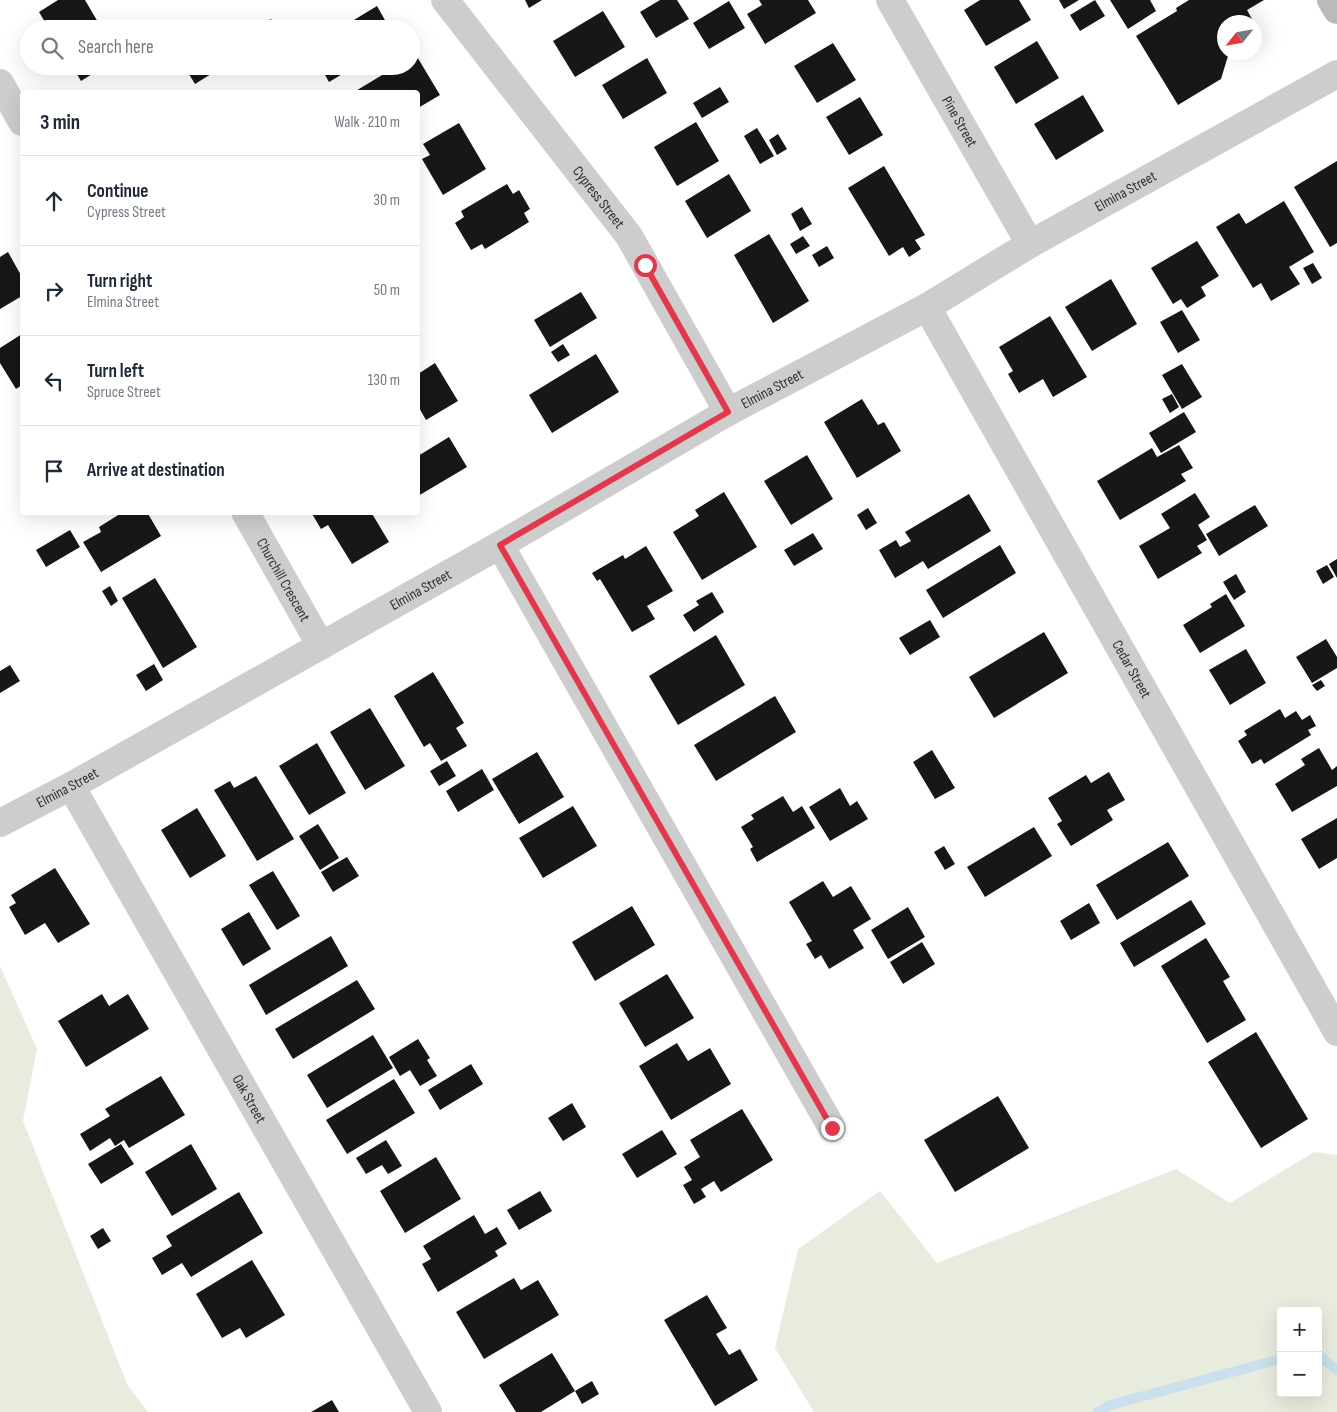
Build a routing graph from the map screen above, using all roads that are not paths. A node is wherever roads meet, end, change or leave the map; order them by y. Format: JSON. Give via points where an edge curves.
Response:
{"nodes":[{"id":1,"x":445,"y":0,"type":"edge"},
{"id":2,"x":890,"y":0,"type":"edge"},
{"id":3,"x":1331,"y":0,"type":"edge"},
{"id":4,"x":1337,"y":10,"type":"edge"},
{"id":5,"x":1337,"y":74,"type":"edge"},
{"id":6,"x":0,"y":83,"type":"edge"},
{"id":7,"x":20,"y":118,"type":"edge"},
{"id":8,"x":1030,"y":244,"type":"junction"},
{"id":9,"x":927,"y":308,"type":"junction"},
{"id":10,"x":728,"y":412,"type":"junction"},
{"id":11,"x":247,"y":515,"type":"edge"},
{"id":12,"x":500,"y":545,"type":"junction"},
{"id":13,"x":321,"y":646,"type":"junction"},
{"id":14,"x":71,"y":786,"type":"junction"},
{"id":15,"x":0,"y":823,"type":"edge"},
{"id":16,"x":1337,"y":1032,"type":"edge"},
{"id":17,"x":832,"y":1128,"type":"dead end"},
{"id":18,"x":428,"y":1412,"type":"edge"}],
"edges":[{"from":1,"to":10,"type":"street","name":"Cypress Street","via":[[629,236]]},
{"from":2,"to":8,"type":"street","name":"Pine Street"},
{"from":3,"to":4,"type":"main road"},
{"from":5,"to":8,"type":"street","name":"Elmina Street"},
{"from":6,"to":7,"type":"street"},
{"from":8,"to":9,"type":"street","name":"Elmina Street"},
{"from":9,"to":10,"type":"street","name":"Elmina Street"},
{"from":9,"to":16,"type":"street","name":"Cedar Street"},
{"from":10,"to":12,"type":"street","name":"Elmina Street"},
{"from":11,"to":13,"type":"street","name":"Churchill Crescent"},
{"from":12,"to":13,"type":"street","name":"Elmina Street"},
{"from":12,"to":17,"type":"street"},
{"from":13,"to":14,"type":"street","name":"Elmina Street"},
{"from":14,"to":15,"type":"street","name":"Elmina Street"},
{"from":14,"to":18,"type":"street","name":"Oak Street"}]}
